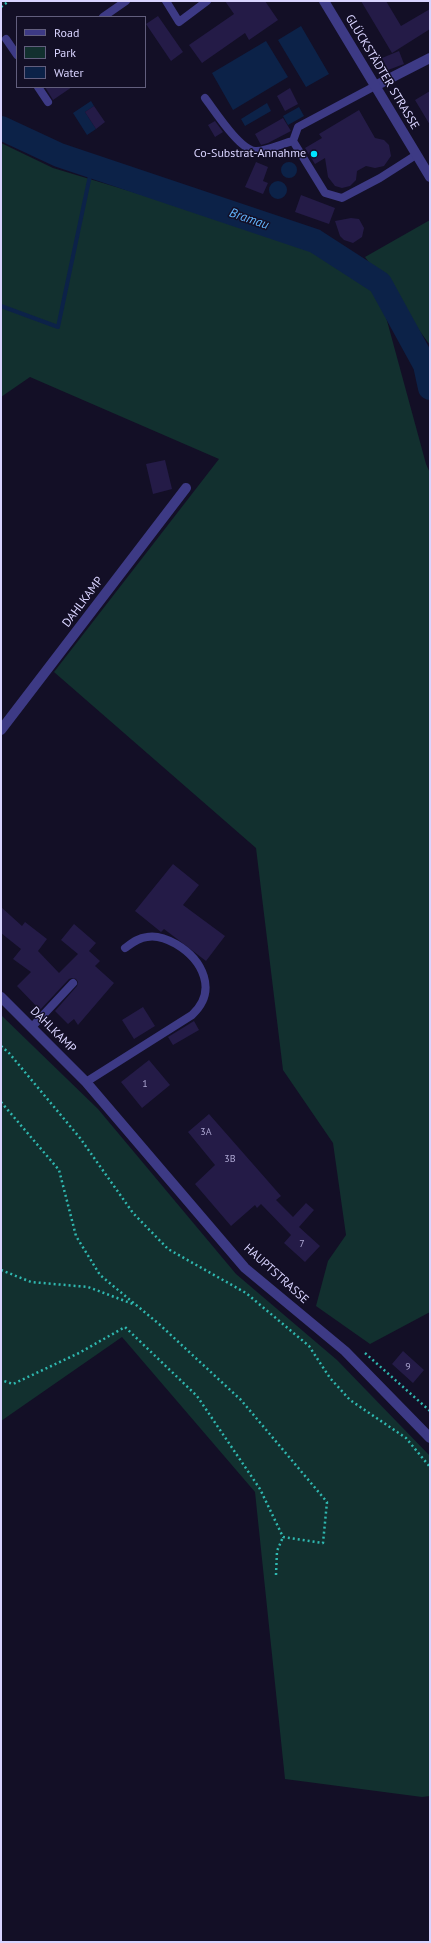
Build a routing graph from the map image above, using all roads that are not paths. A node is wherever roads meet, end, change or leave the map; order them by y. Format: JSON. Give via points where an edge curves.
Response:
{"nodes":[{"id":1,"x":126,"y":1,"type":"edge"},
{"id":2,"x":166,"y":1,"type":"edge"},
{"id":3,"x":207,"y":1,"type":"edge"},
{"id":4,"x":324,"y":1,"type":"edge"},
{"id":5,"x":104,"y":16,"type":"edge"},
{"id":6,"x":6,"y":39,"type":"dead end"},
{"id":7,"x":16,"y":54,"type":"edge"},
{"id":8,"x":430,"y":58,"type":"edge"},
{"id":9,"x":375,"y":86,"type":"junction"},
{"id":10,"x":39,"y":88,"type":"edge"},
{"id":11,"x":205,"y":98,"type":"dead end"},
{"id":12,"x":48,"y":102,"type":"dead end"},
{"id":13,"x":293,"y":141,"type":"junction"},
{"id":14,"x":416,"y":155,"type":"junction"},
{"id":15,"x":430,"y":177,"type":"edge"},
{"id":16,"x":186,"y":488,"type":"dead end"},
{"id":17,"x":1,"y":730,"type":"edge"},
{"id":18,"x":125,"y":948,"type":"dead end"},
{"id":19,"x":73,"y":983,"type":"dead end"},
{"id":20,"x":1,"y":997,"type":"edge"},
{"id":21,"x":32,"y":1027,"type":"junction"},
{"id":22,"x":86,"y":1082,"type":"junction"},
{"id":23,"x":430,"y":1438,"type":"edge"}],
"edges":[{"from":1,"to":5,"type":"lane"},
{"from":2,"to":3,"type":"lane","via":[[179,22]]},
{"from":4,"to":9,"type":"street","name":"GLÜCKSTÄDTER STRASSE"},
{"from":6,"to":7,"type":"lane"},
{"from":8,"to":9,"type":"street"},
{"from":9,"to":13,"type":"lane","via":[[298,127]]},
{"from":9,"to":14,"type":"street","name":"GLÜCKSTÄDTER STRASSE"},
{"from":10,"to":12,"type":"lane"},
{"from":11,"to":13,"type":"lane","via":[[236,139],[247,149],[256,151]]},
{"from":13,"to":14,"type":"lane","via":[[326,193],[342,198]]},
{"from":14,"to":15,"type":"street","name":"GLÜCKSTÄDTER STRASSE"},
{"from":16,"to":17,"type":"street","name":"DAHLKAMP"},
{"from":18,"to":22,"type":"lane","via":[[136,940],[157,936],[179,946],[191,954],[199,964],[205,978],[204,998],[200,1008],[192,1015]]},
{"from":19,"to":21,"type":"lane"},
{"from":20,"to":21,"type":"street","name":"DAHLKAMP"},
{"from":21,"to":22,"type":"street","name":"DAHLKAMP"},
{"from":22,"to":23,"type":"street","name":"HAUPTSTRASSE","via":[[245,1268],[344,1351]]}]}
